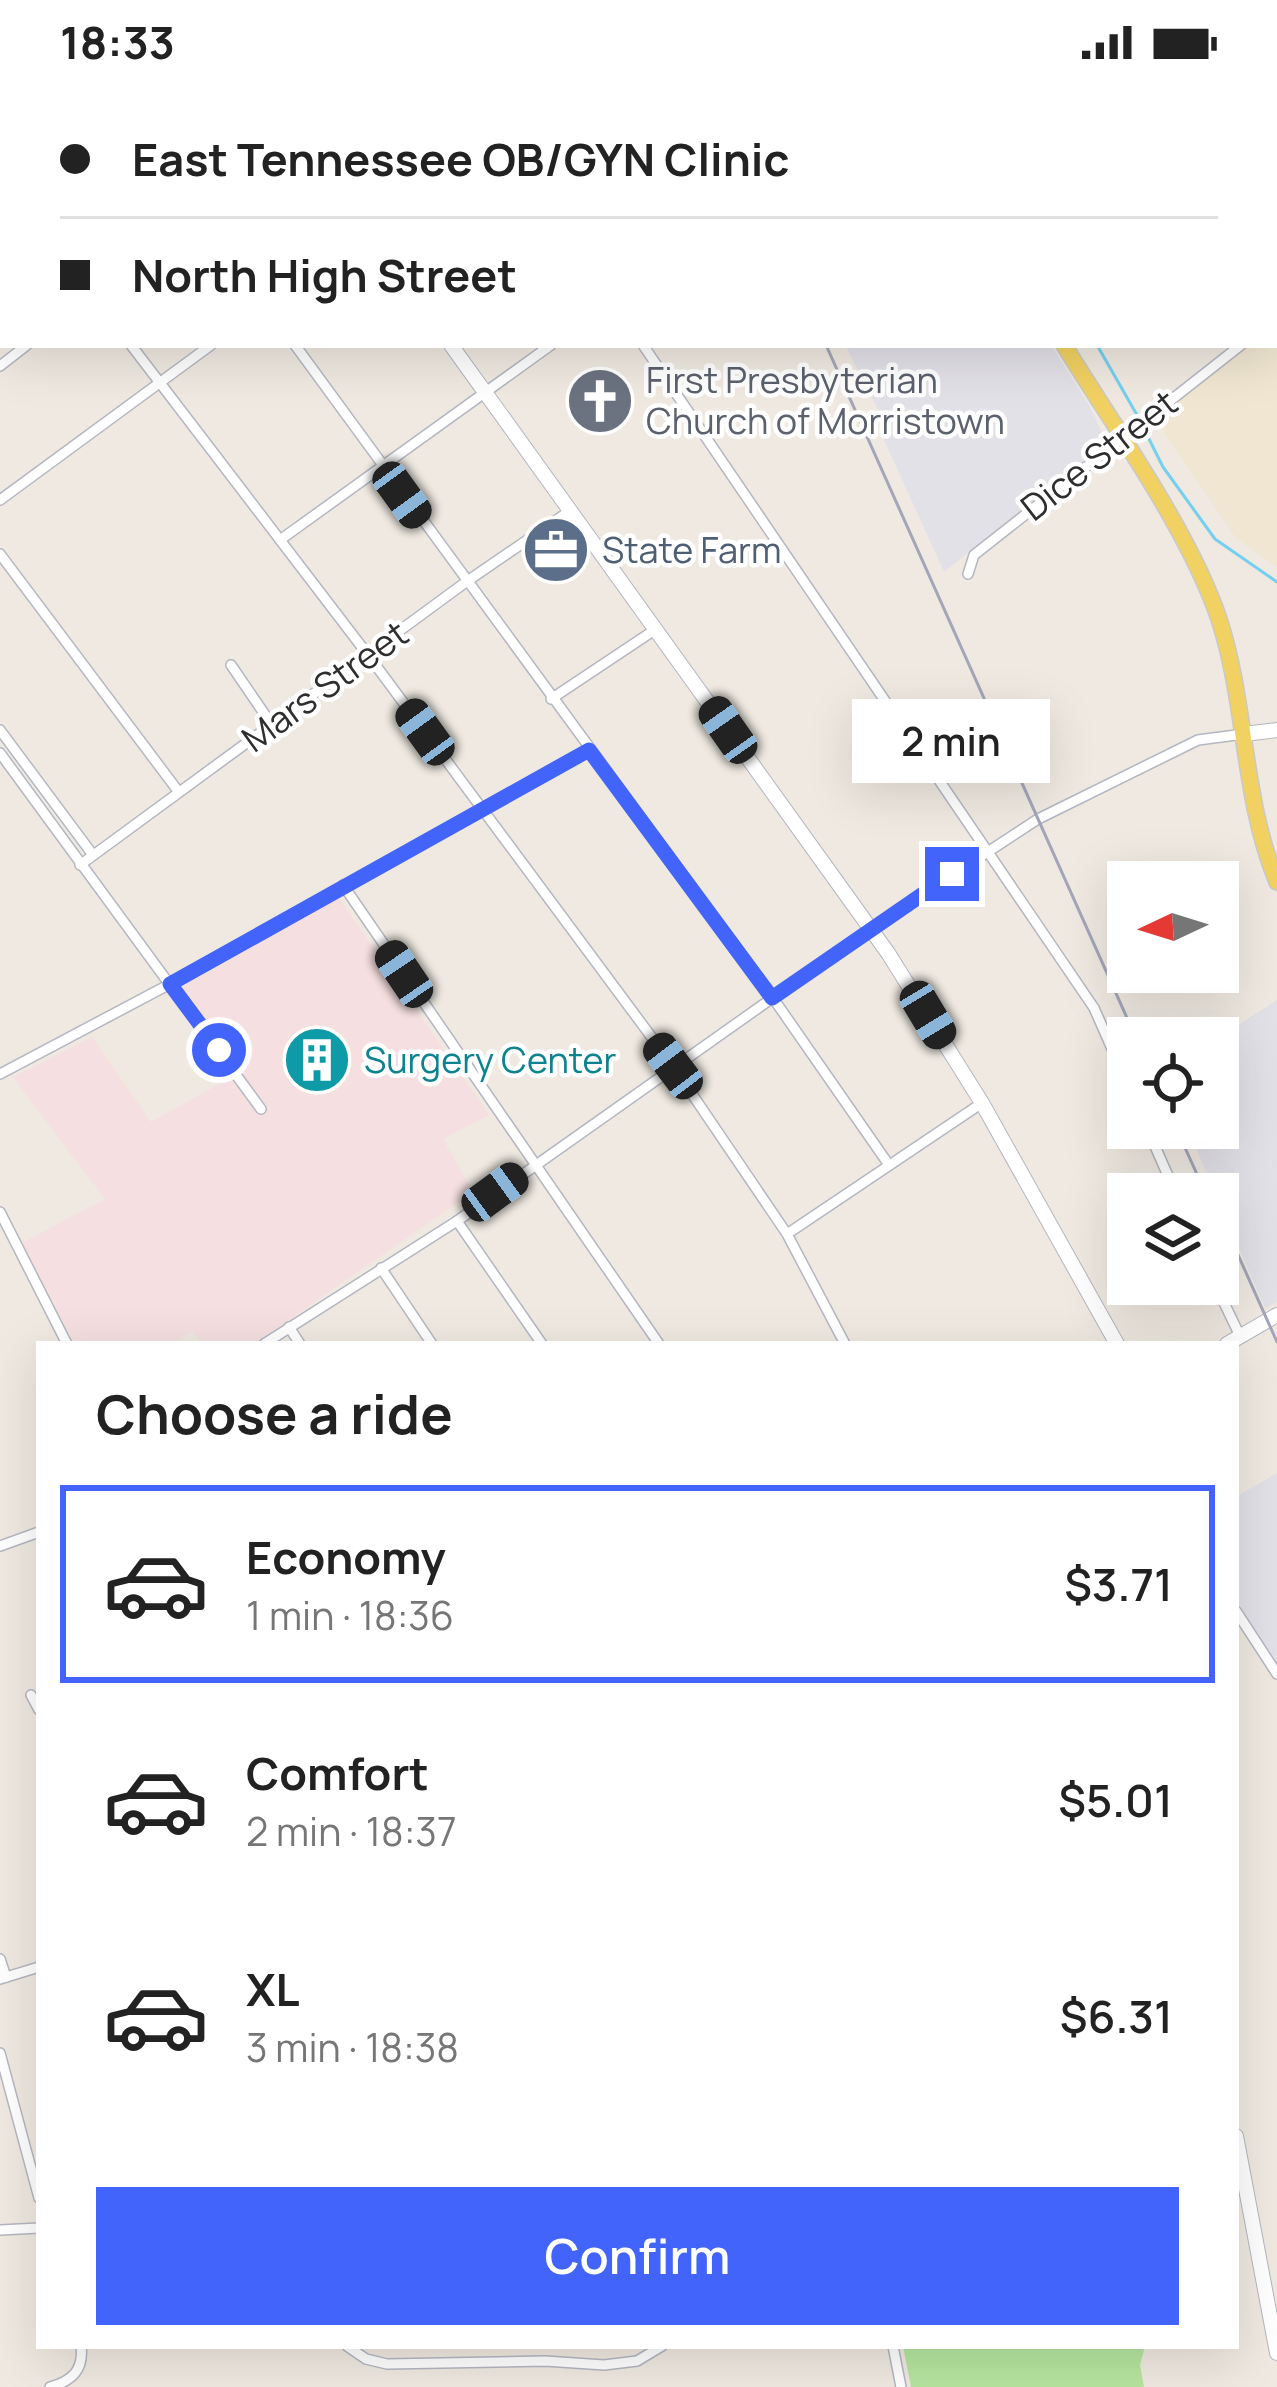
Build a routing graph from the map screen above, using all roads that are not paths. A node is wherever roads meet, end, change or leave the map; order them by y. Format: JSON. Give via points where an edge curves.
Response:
{"nodes":[{"id":1,"x":133,"y":348,"type":"edge"},
{"id":2,"x":207,"y":348,"type":"edge"},
{"id":3,"x":297,"y":348,"type":"edge"},
{"id":4,"x":454,"y":348,"type":"edge"},
{"id":5,"x":547,"y":348,"type":"edge"},
{"id":6,"x":646,"y":348,"type":"edge"},
{"id":7,"x":1066,"y":348,"type":"edge"},
{"id":8,"x":1237,"y":348,"type":"edge"},
{"id":9,"x":160,"y":383,"type":"junction"},
{"id":10,"x":485,"y":392,"type":"junction"},
{"id":11,"x":1121,"y":439,"type":"junction"},
{"id":12,"x":381,"y":466,"type":"junction"},
{"id":13,"x":0,"y":500,"type":"edge"},
{"id":14,"x":571,"y":510,"type":"junction"},
{"id":15,"x":280,"y":540,"type":"junction"},
{"id":16,"x":0,"y":554,"type":"edge"},
{"id":17,"x":968,"y":574,"type":"dead end"},
{"id":18,"x":466,"y":583,"type":"junction"},
{"id":19,"x":656,"y":629,"type":"junction"},
{"id":20,"x":368,"y":655,"type":"junction"},
{"id":21,"x":230,"y":665,"type":"dead end"},
{"id":22,"x":551,"y":699,"type":"junction"},
{"id":23,"x":272,"y":725,"type":"junction"},
{"id":24,"x":0,"y":730,"type":"edge"},
{"id":25,"x":1277,"y":730,"type":"edge"},
{"id":26,"x":1244,"y":734,"type":"junction"},
{"id":27,"x":589,"y":750,"type":"junction"},
{"id":28,"x":1,"y":756,"type":"edge"},
{"id":29,"x":178,"y":791,"type":"junction"},
{"id":30,"x":482,"y":809,"type":"junction"},
{"id":31,"x":988,"y":850,"type":"junction"},
{"id":32,"x":94,"y":855,"type":"junction"},
{"id":33,"x":80,"y":865,"type":"junction"},
{"id":34,"x":1277,"y":882,"type":"edge"},
{"id":35,"x":343,"y":885,"type":"junction"},
{"id":36,"x":870,"y":928,"type":"junction"},
{"id":37,"x":170,"y":984,"type":"junction"},
{"id":38,"x":772,"y":998,"type":"junction"},
{"id":39,"x":1107,"y":1037,"type":"edge"},
{"id":40,"x":673,"y":1066,"type":"junction"},
{"id":41,"x":0,"y":1074,"type":"edge"},
{"id":42,"x":982,"y":1103,"type":"junction"},
{"id":43,"x":262,"y":1109,"type":"dead end"},
{"id":44,"x":534,"y":1164,"type":"junction"},
{"id":45,"x":890,"y":1165,"type":"junction"},
{"id":46,"x":0,"y":1212,"type":"edge"},
{"id":47,"x":457,"y":1221,"type":"junction"},
{"id":48,"x":788,"y":1234,"type":"junction"},
{"id":49,"x":381,"y":1268,"type":"junction"},
{"id":50,"x":1222,"y":1305,"type":"edge"},
{"id":51,"x":1277,"y":1315,"type":"edge"},
{"id":52,"x":289,"y":1328,"type":"junction"},
{"id":53,"x":1111,"y":1340,"type":"edge"},
{"id":54,"x":1234,"y":1340,"type":"edge"},
{"id":55,"x":65,"y":1341,"type":"edge"},
{"id":56,"x":270,"y":1341,"type":"edge"},
{"id":57,"x":298,"y":1341,"type":"edge"},
{"id":58,"x":430,"y":1341,"type":"edge"},
{"id":59,"x":540,"y":1341,"type":"edge"},
{"id":60,"x":657,"y":1341,"type":"edge"},
{"id":61,"x":843,"y":1341,"type":"edge"},
{"id":62,"x":36,"y":1533,"type":"edge"},
{"id":63,"x":0,"y":1546,"type":"edge"},
{"id":64,"x":1239,"y":1616,"type":"edge"},
{"id":65,"x":1277,"y":1674,"type":"edge"},
{"id":66,"x":31,"y":1695,"type":"dead end"},
{"id":67,"x":36,"y":1704,"type":"edge"},
{"id":68,"x":0,"y":1959,"type":"edge"},
{"id":69,"x":36,"y":1968,"type":"edge"},
{"id":70,"x":3,"y":1978,"type":"edge"},
{"id":71,"x":0,"y":2053,"type":"edge"},
{"id":72,"x":1239,"y":2152,"type":"edge"},
{"id":73,"x":36,"y":2187,"type":"edge"},
{"id":74,"x":36,"y":2228,"type":"edge"},
{"id":75,"x":0,"y":2230,"type":"edge"},
{"id":76,"x":81,"y":2349,"type":"edge"},
{"id":77,"x":351,"y":2349,"type":"edge"},
{"id":78,"x":657,"y":2349,"type":"edge"},
{"id":79,"x":894,"y":2349,"type":"edge"},
{"id":80,"x":1277,"y":2353,"type":"edge"},
{"id":81,"x":50,"y":2387,"type":"edge"},
{"id":82,"x":902,"y":2387,"type":"edge"}],
"edges":[{"from":1,"to":9,"type":"street"},
{"from":2,"to":9,"type":"street"},
{"from":3,"to":12,"type":"street"},
{"from":4,"to":10,"type":"main road"},
{"from":5,"to":10,"type":"street"},
{"from":6,"to":31,"type":"street"},
{"from":7,"to":11,"type":"main road"},
{"from":8,"to":11,"type":"street","name":"Dice Street"},
{"from":9,"to":13,"type":"street"},
{"from":9,"to":15,"type":"street"},
{"from":10,"to":12,"type":"street"},
{"from":10,"to":14,"type":"main road"},
{"from":11,"to":17,"type":"street","name":"Dice Street","via":[[974,555]]},
{"from":11,"to":26,"type":"main road","via":[[1214,606]]},
{"from":12,"to":15,"type":"street"},
{"from":12,"to":18,"type":"street"},
{"from":14,"to":18,"type":"street","name":"Mars Street"},
{"from":14,"to":19,"type":"main road"},
{"from":15,"to":20,"type":"street"},
{"from":16,"to":29,"type":"street"},
{"from":18,"to":20,"type":"street","name":"Mars Street"},
{"from":18,"to":22,"type":"street"},
{"from":19,"to":22,"type":"street"},
{"from":19,"to":36,"type":"main road"},
{"from":20,"to":23,"type":"street","name":"Mars Street"},
{"from":20,"to":30,"type":"street"},
{"from":21,"to":23,"type":"street"},
{"from":22,"to":27,"type":"street"},
{"from":23,"to":29,"type":"street","name":"Mars Street"},
{"from":24,"to":32,"type":"street"},
{"from":25,"to":26,"type":"main road"},
{"from":26,"to":31,"type":"street","via":[[1163,755]]},
{"from":26,"to":34,"type":"main road"},
{"from":27,"to":30,"type":"street"},
{"from":27,"to":38,"type":"street"},
{"from":28,"to":33,"type":"street"},
{"from":29,"to":32,"type":"street","name":"Mars Street"},
{"from":30,"to":35,"type":"street"},
{"from":30,"to":40,"type":"street"},
{"from":31,"to":36,"type":"street"},
{"from":31,"to":39,"type":"street"},
{"from":32,"to":33,"type":"street","name":"Mars Street"},
{"from":33,"to":37,"type":"street"},
{"from":35,"to":37,"type":"street"},
{"from":35,"to":44,"type":"street"},
{"from":36,"to":38,"type":"street"},
{"from":36,"to":42,"type":"main road"},
{"from":37,"to":41,"type":"street"},
{"from":37,"to":43,"type":"street"},
{"from":38,"to":40,"type":"street"},
{"from":38,"to":45,"type":"street"},
{"from":40,"to":44,"type":"street"},
{"from":40,"to":48,"type":"street"},
{"from":42,"to":45,"type":"street"},
{"from":42,"to":53,"type":"main road"},
{"from":44,"to":47,"type":"street"},
{"from":44,"to":60,"type":"street"},
{"from":45,"to":48,"type":"street"},
{"from":46,"to":55,"type":"street"},
{"from":47,"to":49,"type":"street"},
{"from":47,"to":59,"type":"street"},
{"from":48,"to":61,"type":"street"},
{"from":49,"to":52,"type":"street"},
{"from":49,"to":58,"type":"street"},
{"from":50,"to":54,"type":"street"},
{"from":51,"to":54,"type":"main road"},
{"from":52,"to":56,"type":"street"},
{"from":52,"to":57,"type":"street"},
{"from":62,"to":63,"type":"street"},
{"from":64,"to":65,"type":"street"},
{"from":66,"to":67,"type":"street"},
{"from":68,"to":70,"type":"street"},
{"from":69,"to":70,"type":"street"},
{"from":71,"to":73,"type":"street"},
{"from":72,"to":80,"type":"main road"},
{"from":74,"to":75,"type":"street"},
{"from":76,"to":81,"type":"street","via":[[78,2371]]},
{"from":77,"to":78,"type":"street","via":[[387,2364],[604,2365]]},
{"from":79,"to":82,"type":"street"}]}
